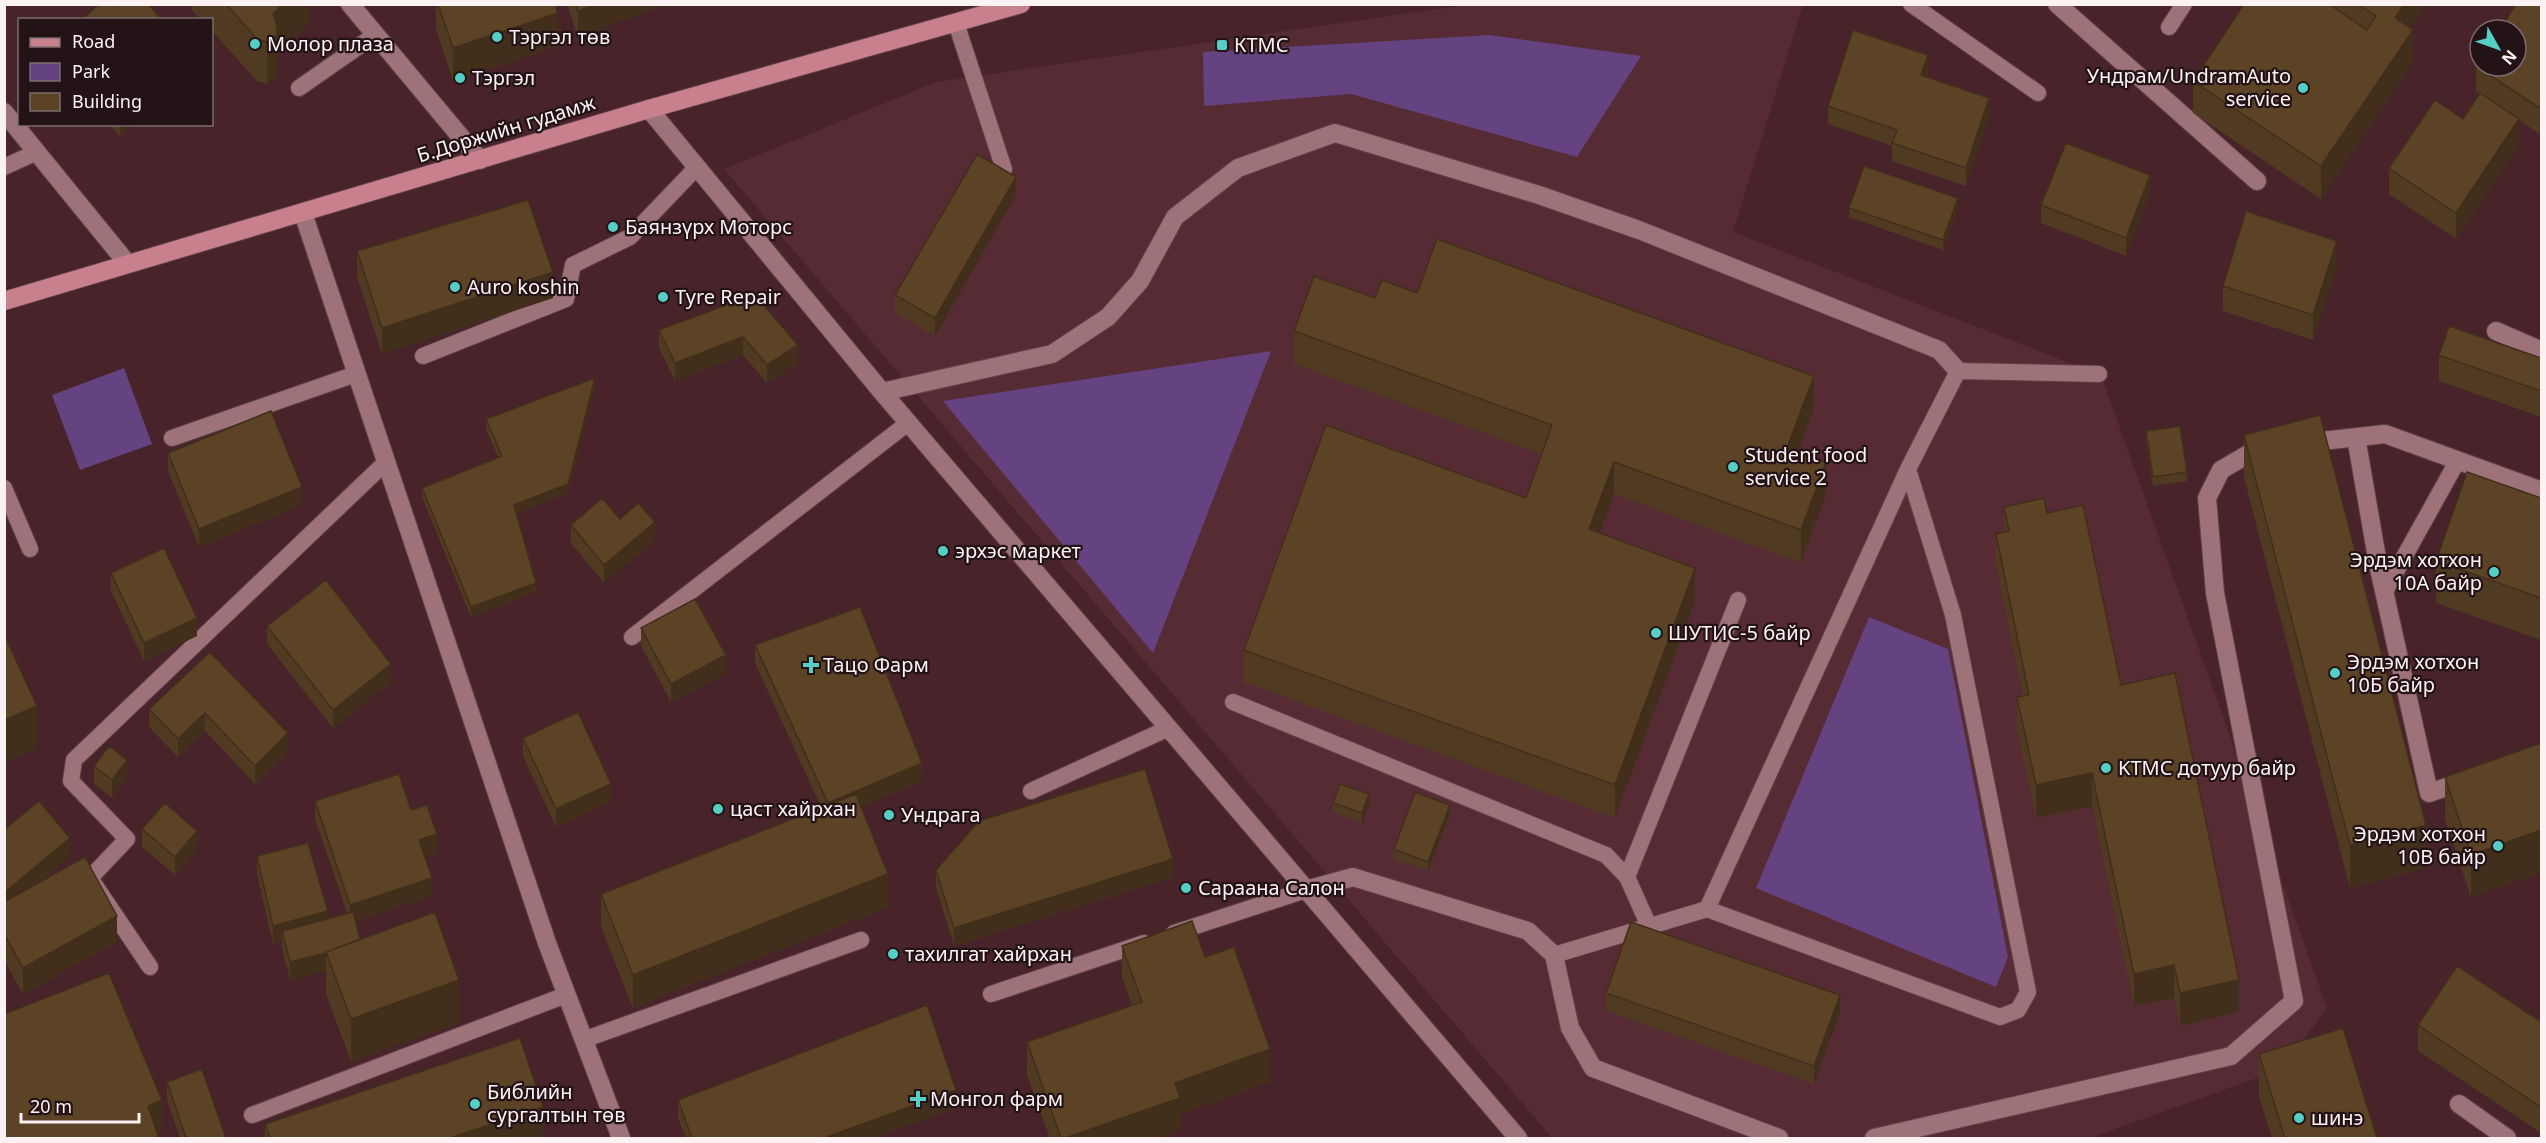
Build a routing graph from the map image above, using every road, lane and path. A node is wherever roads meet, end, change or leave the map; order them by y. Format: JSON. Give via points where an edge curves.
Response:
{"nodes":[{"id":1,"x":350,"y":4,"type":"edge"},
{"id":2,"x":1021,"y":4,"type":"edge"},
{"id":3,"x":1911,"y":4,"type":"edge"},
{"id":4,"x":2057,"y":4,"type":"edge"},
{"id":5,"x":2184,"y":4,"type":"edge"},
{"id":6,"x":956,"y":23,"type":"junction"},
{"id":7,"x":2169,"y":27,"type":"dead end"},
{"id":8,"x":375,"y":35,"type":"junction"},
{"id":9,"x":299,"y":88,"type":"dead end"},
{"id":10,"x":2038,"y":93,"type":"dead end"},
{"id":11,"x":649,"y":109,"type":"junction"},
{"id":12,"x":4,"y":112,"type":"edge"},
{"id":13,"x":37,"y":152,"type":"junction"},
{"id":14,"x":480,"y":160,"type":"junction"},
{"id":15,"x":4,"y":167,"type":"edge"},
{"id":16,"x":697,"y":167,"type":"junction"},
{"id":17,"x":1004,"y":169,"type":"edge"},
{"id":18,"x":2257,"y":181,"type":"dead end"},
{"id":19,"x":303,"y":213,"type":"junction"},
{"id":20,"x":127,"y":263,"type":"junction"},
{"id":21,"x":4,"y":301,"type":"edge"},
{"id":22,"x":2496,"y":331,"type":"dead end"},
{"id":23,"x":2541,"y":351,"type":"edge"},
{"id":24,"x":423,"y":356,"type":"dead end"},
{"id":25,"x":1958,"y":370,"type":"junction"},
{"id":26,"x":356,"y":374,"type":"junction"},
{"id":27,"x":2099,"y":374,"type":"dead end"},
{"id":28,"x":882,"y":392,"type":"junction"},
{"id":29,"x":908,"y":423,"type":"junction"},
{"id":30,"x":2356,"y":437,"type":"junction"},
{"id":31,"x":172,"y":438,"type":"dead end"},
{"id":32,"x":2458,"y":460,"type":"junction"},
{"id":33,"x":386,"y":462,"type":"junction"},
{"id":34,"x":1908,"y":469,"type":"junction"},
{"id":35,"x":4,"y":488,"type":"edge"},
{"id":36,"x":2541,"y":491,"type":"edge"},
{"id":37,"x":30,"y":549,"type":"dead end"},
{"id":38,"x":2384,"y":593,"type":"junction"},
{"id":39,"x":1738,"y":600,"type":"dead end"},
{"id":40,"x":632,"y":637,"type":"dead end"},
{"id":41,"x":1233,"y":702,"type":"dead end"},
{"id":42,"x":1168,"y":728,"type":"junction"},
{"id":43,"x":2485,"y":773,"type":"edge"},
{"id":44,"x":1031,"y":791,"type":"dead end"},
{"id":45,"x":1628,"y":877,"type":"junction"},
{"id":46,"x":1306,"y":890,"type":"junction"},
{"id":47,"x":1707,"y":909,"type":"junction"},
{"id":48,"x":1649,"y":926,"type":"junction"},
{"id":49,"x":861,"y":940,"type":"dead end"},
{"id":50,"x":1554,"y":955,"type":"junction"},
{"id":51,"x":150,"y":967,"type":"dead end"},
{"id":52,"x":991,"y":994,"type":"dead end"},
{"id":53,"x":566,"y":995,"type":"junction"},
{"id":54,"x":583,"y":1040,"type":"junction"},
{"id":55,"x":2459,"y":1104,"type":"dead end"},
{"id":56,"x":252,"y":1115,"type":"dead end"},
{"id":57,"x":621,"y":1138,"type":"edge"},
{"id":58,"x":1518,"y":1138,"type":"edge"},
{"id":59,"x":1779,"y":1138,"type":"edge"},
{"id":60,"x":1874,"y":1138,"type":"edge"},
{"id":61,"x":2507,"y":1138,"type":"edge"}],
"edges":[{"from":1,"to":8,"type":"street"},
{"from":2,"to":6,"type":"main road","name":"Б.Доржийн гудамж"},
{"from":3,"to":10,"type":"lane"},
{"from":4,"to":18,"type":"street"},
{"from":5,"to":7,"type":"lane"},
{"from":6,"to":11,"type":"main road","name":"Б.Доржийн гудамж"},
{"from":6,"to":17,"type":"lane"},
{"from":8,"to":9,"type":"lane"},
{"from":8,"to":14,"type":"street"},
{"from":11,"to":14,"type":"main road","name":"Б.Доржийн гудамж"},
{"from":11,"to":16,"type":"street"},
{"from":12,"to":13,"type":"street"},
{"from":13,"to":15,"type":"lane"},
{"from":13,"to":20,"type":"street"},
{"from":14,"to":19,"type":"main road","name":"Б.Доржийн гудамж"},
{"from":16,"to":24,"type":"lane","via":[[630,237],[573,266],[566,299]]},
{"from":16,"to":28,"type":"street"},
{"from":19,"to":20,"type":"main road","name":"Б.Доржийн гудамж"},
{"from":19,"to":26,"type":"street"},
{"from":20,"to":21,"type":"main road","name":"Б.Доржийн гудамж"},
{"from":22,"to":23,"type":"street"},
{"from":25,"to":27,"type":"lane"},
{"from":25,"to":28,"type":"street","via":[[1939,350],[1639,230],[1335,133],[1238,168],[1175,218],[1140,281],[1108,317],[1052,354]]},
{"from":25,"to":34,"type":"lane"},
{"from":26,"to":31,"type":"lane"},
{"from":26,"to":33,"type":"street"},
{"from":28,"to":29,"type":"street"},
{"from":29,"to":40,"type":"lane"},
{"from":29,"to":42,"type":"street"},
{"from":30,"to":32,"type":"street","via":[[2385,434]]},
{"from":30,"to":38,"type":"street"},
{"from":30,"to":60,"type":"street","via":[[2257,449],[2221,470],[2207,498],[2216,593],[2294,1001],[2231,1056]]},
{"from":32,"to":36,"type":"street"},
{"from":32,"to":38,"type":"lane"},
{"from":33,"to":51,"type":"lane","via":[[74,760],[71,781],[127,839],[90,878]]},
{"from":33,"to":53,"type":"street"},
{"from":34,"to":47,"type":"lane"},
{"from":34,"to":47,"type":"lane","via":[[1953,615],[2028,992],[2018,1011],[2000,1017]]},
{"from":35,"to":37,"type":"lane"},
{"from":38,"to":43,"type":"street","via":[[2429,793]]},
{"from":39,"to":45,"type":"lane"},
{"from":41,"to":45,"type":"lane","via":[[1606,855]]},
{"from":42,"to":44,"type":"lane"},
{"from":42,"to":46,"type":"street"},
{"from":45,"to":48,"type":"lane"},
{"from":46,"to":50,"type":"street","via":[[1353,877],[1528,931]]},
{"from":46,"to":52,"type":"lane"},
{"from":46,"to":58,"type":"street"},
{"from":47,"to":48,"type":"lane"},
{"from":48,"to":50,"type":"lane"},
{"from":49,"to":54,"type":"lane"},
{"from":50,"to":59,"type":"street","via":[[1570,1028],[1593,1068]]},
{"from":53,"to":54,"type":"street"},
{"from":53,"to":56,"type":"lane"},
{"from":54,"to":57,"type":"street"},
{"from":55,"to":61,"type":"street"}]}
